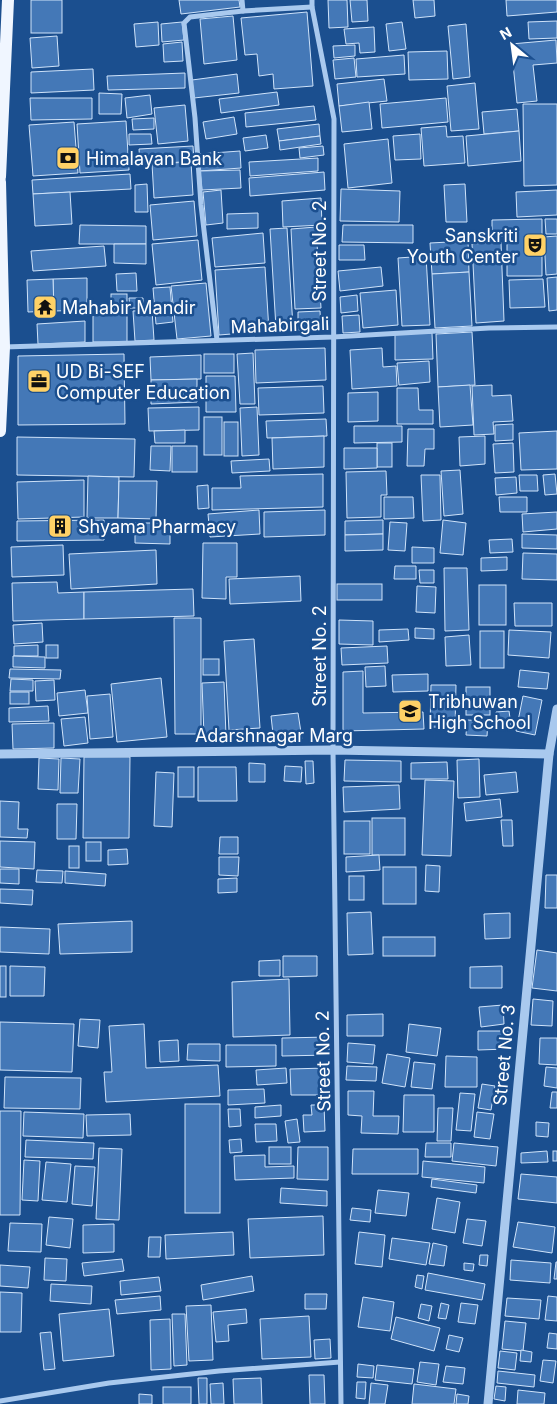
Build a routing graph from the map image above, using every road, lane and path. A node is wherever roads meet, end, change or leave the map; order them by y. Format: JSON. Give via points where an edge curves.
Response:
{"nodes":[{"id":1,"x":8,"y":0,"type":"edge"},
{"id":2,"x":242,"y":0,"type":"edge"},
{"id":3,"x":312,"y":0,"type":"edge"},
{"id":4,"x":312,"y":7,"type":"junction"},
{"id":5,"x":243,"y":11,"type":"junction"},
{"id":6,"x":0,"y":177,"type":"edge"},
{"id":7,"x":0,"y":182,"type":"edge"},
{"id":8,"x":557,"y":327,"type":"edge"},
{"id":9,"x":333,"y":337,"type":"junction"},
{"id":10,"x":217,"y":340,"type":"junction"},
{"id":11,"x":4,"y":347,"type":"junction"},
{"id":12,"x":0,"y":431,"type":"edge"},
{"id":13,"x":557,"y":709,"type":"edge"},
{"id":14,"x":333,"y":750,"type":"junction"},
{"id":15,"x":0,"y":754,"type":"edge"},
{"id":16,"x":553,"y":754,"type":"edge"},
{"id":17,"x":340,"y":1362,"type":"junction"},
{"id":18,"x":0,"y":1401,"type":"edge"},
{"id":19,"x":341,"y":1404,"type":"edge"},
{"id":20,"x":488,"y":1404,"type":"edge"}],
"edges":[{"from":1,"to":6,"type":"main road"},
{"from":2,"to":5,"type":"street"},
{"from":3,"to":4,"type":"street","name":"Street No. 2"},
{"from":4,"to":5,"type":"street"},
{"from":4,"to":9,"type":"street","name":"Street No. 2","via":[[334,119]]},
{"from":5,"to":10,"type":"street","via":[[190,18],[184,22]]},
{"from":7,"to":11,"type":"main road"},
{"from":8,"to":9,"type":"street","name":"Mahabirgali"},
{"from":9,"to":10,"type":"street","name":"Mahabirgali"},
{"from":9,"to":14,"type":"street","name":"Street No. 2"},
{"from":10,"to":11,"type":"street","name":"Mahabirgali"},
{"from":11,"to":12,"type":"main road"},
{"from":13,"to":16,"type":"street","name":"Street No. 3"},
{"from":14,"to":15,"type":"street","name":"Adarshnagar Marg"},
{"from":14,"to":16,"type":"street","name":"Adarshnagar Marg"},
{"from":14,"to":17,"type":"street","name":"Street No. 2"},
{"from":16,"to":20,"type":"street","name":"Street No. 3"},
{"from":17,"to":18,"type":"street","via":[[108,1383]]},
{"from":17,"to":19,"type":"street","name":"Street No. 2"}]}
